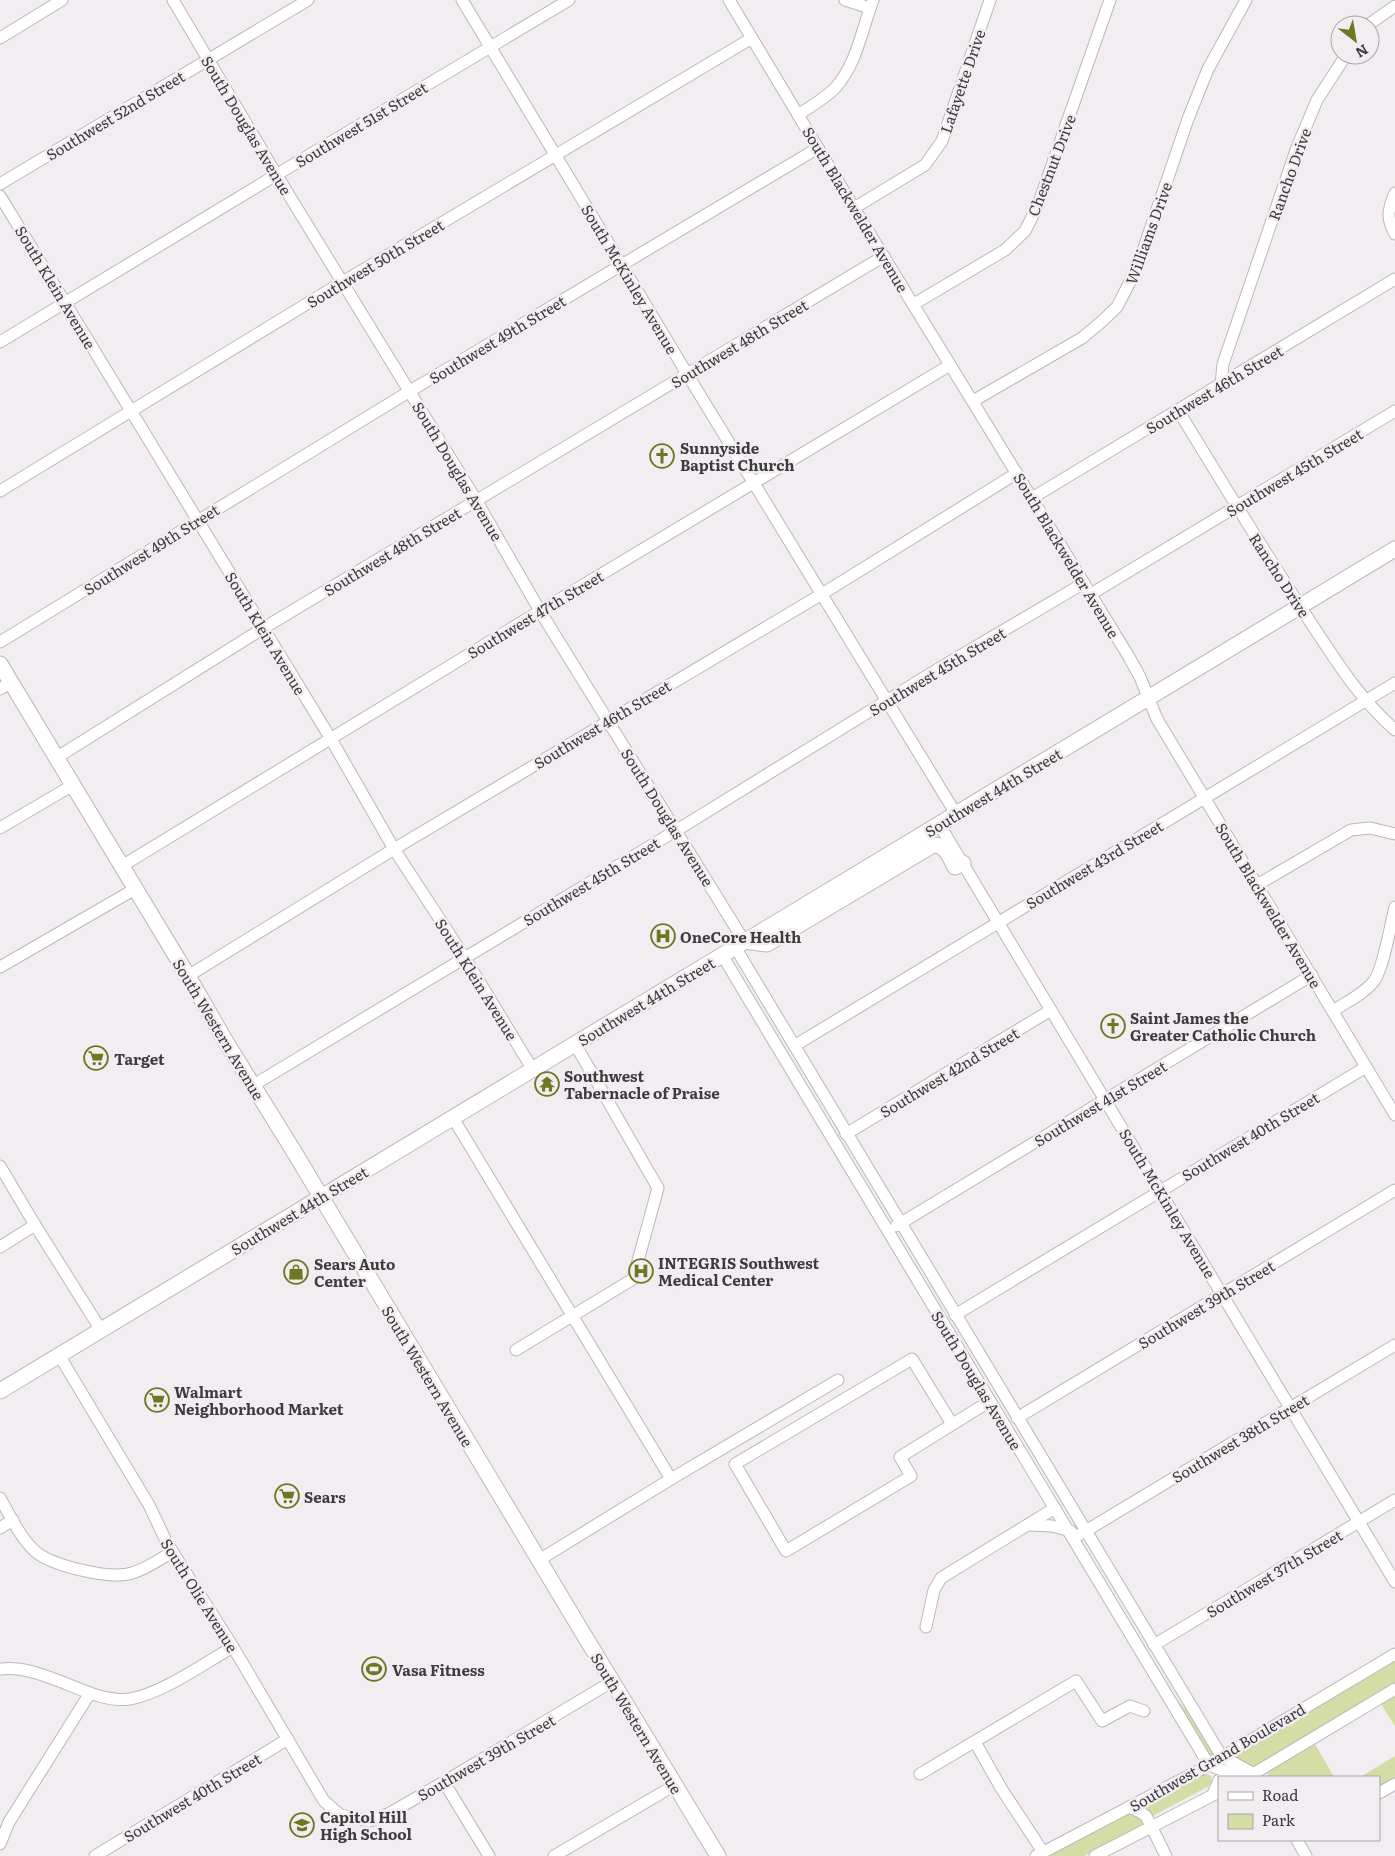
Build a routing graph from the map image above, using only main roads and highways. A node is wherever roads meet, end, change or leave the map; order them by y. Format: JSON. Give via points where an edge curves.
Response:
{"nodes":[{"id":1,"x":1395,"y":549,"type":"edge"},
{"id":2,"x":0,"y":664,"type":"edge"},
{"id":3,"x":6,"y":686,"type":"edge"},
{"id":4,"x":959,"y":865,"type":"road end"},
{"id":5,"x":734,"y":948,"type":"junction"},
{"id":6,"x":322,"y":1197,"type":"junction"},
{"id":7,"x":0,"y":1391,"type":"edge"},
{"id":8,"x":718,"y":1856,"type":"edge"}],
"edges":[{"from":1,"to":5,"type":"main road","name":"Southwest 44th Street"},
{"from":2,"to":3,"type":"main road","name":"South Western Avenue"},
{"from":3,"to":6,"type":"main road","name":"South Western Avenue","via":[[56,758]]},
{"from":4,"to":5,"type":"main road","via":[[943,847],[933,845],[767,944]]},
{"from":5,"to":6,"type":"main road","name":"Southwest 44th Street"},
{"from":6,"to":7,"type":"main road","name":"Southwest 44th Street"},
{"from":6,"to":8,"type":"main road","name":"South Western Avenue"}]}
